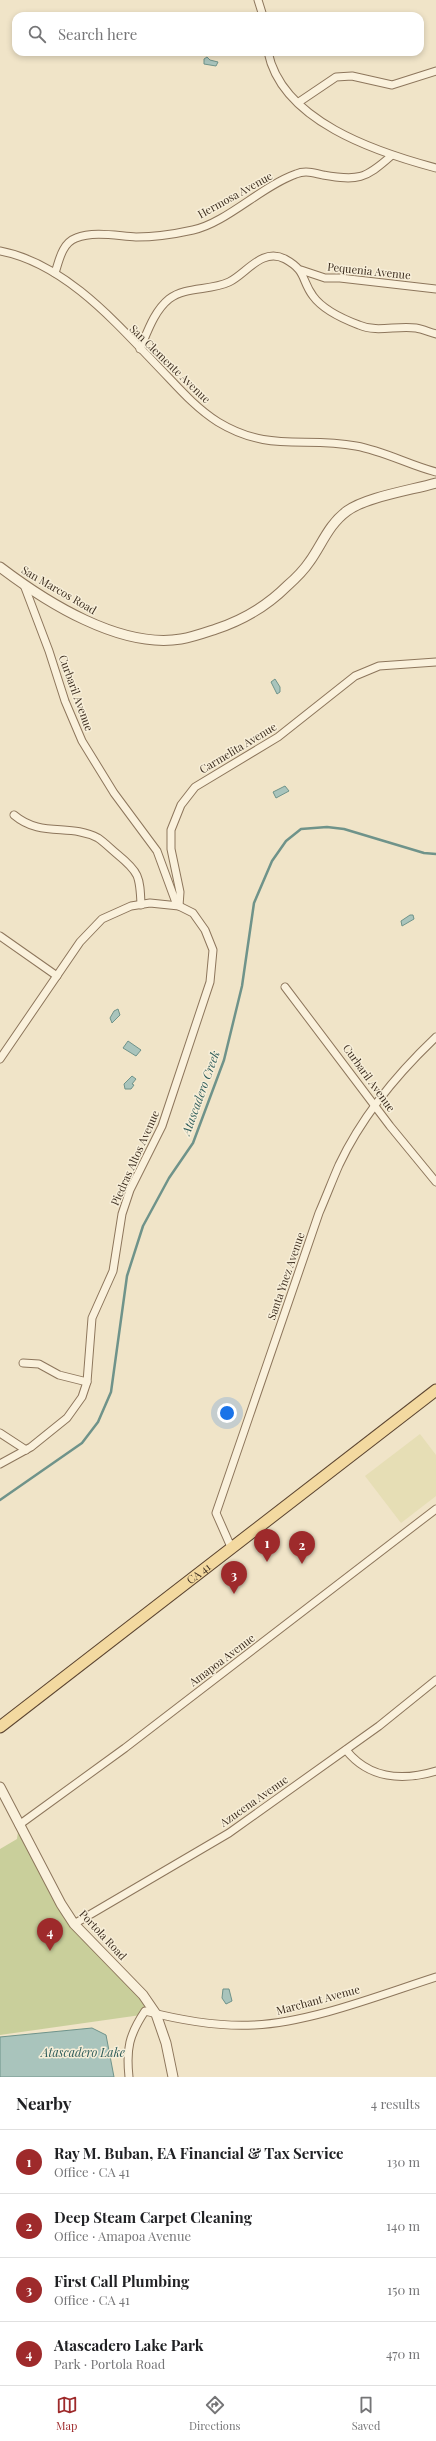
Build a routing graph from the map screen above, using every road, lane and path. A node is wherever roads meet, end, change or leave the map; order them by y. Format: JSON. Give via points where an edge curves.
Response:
{"nodes":[{"id":1,"x":258,"y":0,"type":"edge"},
{"id":2,"x":262,"y":12,"type":"edge"},
{"id":3,"x":269,"y":56,"type":"edge"},
{"id":4,"x":436,"y":71,"type":"edge"},
{"id":5,"x":299,"y":102,"type":"junction"},
{"id":6,"x":391,"y":156,"type":"junction"},
{"id":7,"x":436,"y":168,"type":"edge"},
{"id":8,"x":0,"y":251,"type":"edge"},
{"id":9,"x":301,"y":270,"type":"junction"},
{"id":10,"x":55,"y":273,"type":"junction"},
{"id":11,"x":436,"y":289,"type":"edge"},
{"id":12,"x":436,"y":334,"type":"edge"},
{"id":13,"x":140,"y":349,"type":"junction"},
{"id":14,"x":436,"y":472,"type":"edge"},
{"id":15,"x":436,"y":483,"type":"edge"},
{"id":16,"x":0,"y":567,"type":"edge"},
{"id":17,"x":24,"y":585,"type":"junction"},
{"id":18,"x":436,"y":662,"type":"edge"},
{"id":19,"x":14,"y":816,"type":"dead end"},
{"id":20,"x":141,"y":905,"type":"junction"},
{"id":21,"x":179,"y":906,"type":"junction"},
{"id":22,"x":0,"y":936,"type":"edge"},
{"id":23,"x":57,"y":976,"type":"junction"},
{"id":24,"x":285,"y":987,"type":"dead end"},
{"id":25,"x":436,"y":1037,"type":"edge"},
{"id":26,"x":0,"y":1059,"type":"edge"},
{"id":27,"x":375,"y":1106,"type":"junction"},
{"id":28,"x":436,"y":1182,"type":"edge"},
{"id":29,"x":23,"y":1363,"type":"dead end"},
{"id":30,"x":87,"y":1382,"type":"junction"},
{"id":31,"x":436,"y":1390,"type":"edge"},
{"id":32,"x":0,"y":1433,"type":"edge"},
{"id":33,"x":26,"y":1450,"type":"junction"},
{"id":34,"x":0,"y":1464,"type":"edge"},
{"id":35,"x":436,"y":1509,"type":"edge"},
{"id":36,"x":232,"y":1547,"type":"junction"},
{"id":37,"x":436,"y":1680,"type":"edge"},
{"id":38,"x":0,"y":1727,"type":"edge"},
{"id":39,"x":346,"y":1750,"type":"junction"},
{"id":40,"x":436,"y":1771,"type":"edge"},
{"id":41,"x":0,"y":1787,"type":"edge"},
{"id":42,"x":19,"y":1825,"type":"junction"},
{"id":43,"x":74,"y":1924,"type":"junction"},
{"id":44,"x":436,"y":1977,"type":"edge"},
{"id":45,"x":156,"y":2014,"type":"junction"},
{"id":46,"x":129,"y":2077,"type":"edge"},
{"id":47,"x":173,"y":2077,"type":"edge"}],
"edges":[{"from":1,"to":2,"type":"street"},
{"from":3,"to":5,"type":"street","via":[[279,83]]},
{"from":4,"to":5,"type":"street","via":[[392,85],[352,76],[336,77]]},
{"from":5,"to":6,"type":"street","via":[[314,117],[346,136]]},
{"from":6,"to":7,"type":"street"},
{"from":6,"to":10,"type":"street","name":"Hermosa Avenue","via":[[362,177],[297,173],[194,230],[135,237],[122,234],[75,238],[65,246]]},
{"from":8,"to":10,"type":"street","name":"San Clemente Avenue","via":[[40,264]]},
{"from":9,"to":11,"type":"street","name":"Pequenia Avenue","via":[[324,278]]},
{"from":9,"to":12,"type":"street","via":[[313,296],[319,302],[329,311],[360,326],[375,329],[415,328]]},
{"from":9,"to":13,"type":"street","name":"Pequenia Avenue","via":[[283,258],[268,257],[254,262],[228,283],[177,295],[162,305]]},
{"from":10,"to":13,"type":"street","name":"San Clemente Avenue","via":[[74,286]]},
{"from":13,"to":14,"type":"street","name":"San Clemente Avenue","via":[[197,407],[218,422],[242,434],[280,443],[354,445],[390,454]]},
{"from":15,"to":17,"type":"street","name":"San Marcos Road","via":[[348,510],[331,525],[309,562],[271,600],[239,620],[180,639],[162,640],[103,628]]},
{"from":16,"to":17,"type":"street","name":"San Marcos Road"},
{"from":17,"to":21,"type":"street","name":"Curbaril Avenue","via":[[82,741],[114,793],[157,851],[172,894]]},
{"from":18,"to":21,"type":"street","name":"Carmelita Avenue","via":[[380,666],[355,676],[278,737],[195,787],[181,805],[171,830],[171,849],[180,892]]},
{"from":19,"to":20,"type":"street","via":[[25,825],[98,838],[134,868],[140,879]]},
{"from":20,"to":21,"type":"street"},
{"from":20,"to":23,"type":"street","via":[[117,910],[102,919],[80,942]]},
{"from":21,"to":30,"type":"street","name":"Piedras Altos Avenue","via":[[193,913],[213,950],[210,982],[162,1126],[130,1190],[122,1214],[113,1271],[92,1318]]},
{"from":22,"to":23,"type":"street"},
{"from":23,"to":26,"type":"street"},
{"from":24,"to":27,"type":"street","name":"Curbaril Avenue"},
{"from":25,"to":27,"type":"street","name":"Santa Ynez Avenue","via":[[410,1063]]},
{"from":27,"to":28,"type":"street","name":"Curbaril Avenue"},
{"from":27,"to":36,"type":"street","name":"Santa Ynez Avenue","via":[[340,1164],[319,1213],[216,1513]]},
{"from":29,"to":30,"type":"street","via":[[39,1364],[60,1375]]},
{"from":30,"to":33,"type":"street","name":"Piedras Altos Avenue","via":[[82,1397],[67,1418],[50,1434]]},
{"from":31,"to":36,"type":"main road","name":"CA 41","number":"CA 41"},
{"from":32,"to":33,"type":"street"},
{"from":33,"to":34,"type":"street","name":"Piedras Altos Avenue"},
{"from":35,"to":42,"type":"street","name":"Amapoa Avenue","via":[[144,1734]]},
{"from":36,"to":38,"type":"main road","name":"CA 41","number":"CA 41"},
{"from":37,"to":39,"type":"street","name":"Azucena Avenue"},
{"from":39,"to":40,"type":"street","via":[[361,1765],[382,1775],[419,1776]]},
{"from":39,"to":43,"type":"street","name":"Azucena Avenue","via":[[229,1833]]},
{"from":41,"to":42,"type":"street","name":"Portola Road"},
{"from":42,"to":43,"type":"street","name":"Portola Road"},
{"from":43,"to":45,"type":"street","name":"Portola Road","via":[[143,1995]]},
{"from":44,"to":45,"type":"street","name":"Marchant Avenue","via":[[308,2016],[274,2023],[214,2024]]},
{"from":45,"to":46,"type":"street","via":[[145,2011],[133,2029],[127,2052]]},
{"from":45,"to":47,"type":"street","name":"Portola Road","via":[[166,2043]]}]}
